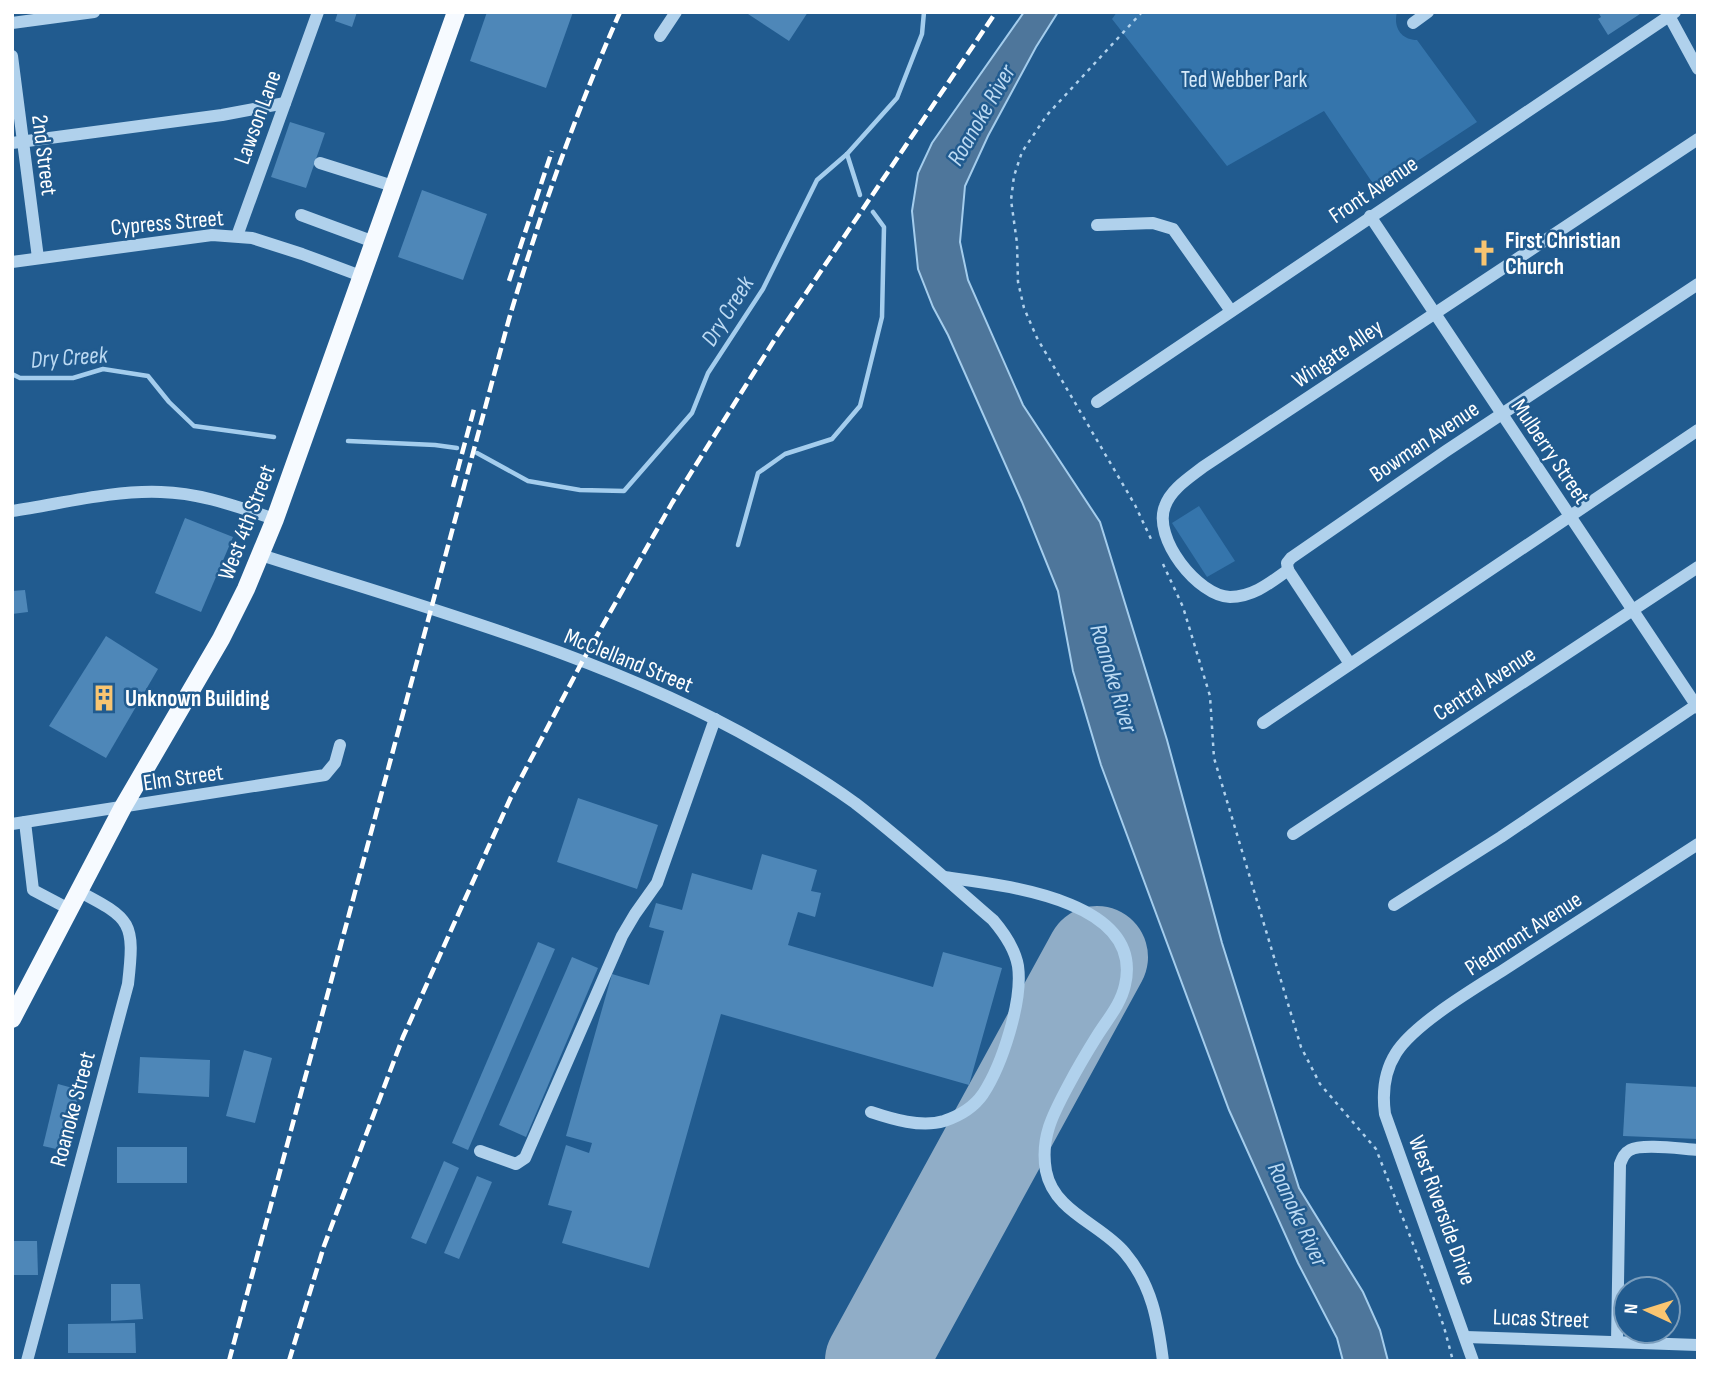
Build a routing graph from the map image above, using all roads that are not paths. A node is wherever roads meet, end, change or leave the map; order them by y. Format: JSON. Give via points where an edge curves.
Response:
{"nodes":[{"id":1,"x":93,"y":12,"type":"edge"},
{"id":2,"x":318,"y":12,"type":"edge"},
{"id":3,"x":456,"y":12,"type":"edge"},
{"id":4,"x":676,"y":12,"type":"edge"},
{"id":5,"x":1428,"y":12,"type":"edge"},
{"id":6,"x":1670,"y":14,"type":"edge"},
{"id":7,"x":12,"y":23,"type":"edge"},
{"id":8,"x":1413,"y":23,"type":"dead end"},
{"id":9,"x":660,"y":36,"type":"dead end"},
{"id":10,"x":12,"y":56,"type":"edge"},
{"id":11,"x":1698,"y":69,"type":"edge"},
{"id":12,"x":285,"y":103,"type":"junction"},
{"id":13,"x":1698,"y":139,"type":"edge"},
{"id":14,"x":17,"y":142,"type":"edge"},
{"id":15,"x":320,"y":163,"type":"dead end"},
{"id":16,"x":393,"y":186,"type":"junction"},
{"id":17,"x":301,"y":215,"type":"dead end"},
{"id":18,"x":1370,"y":216,"type":"junction"},
{"id":19,"x":1097,"y":225,"type":"dead end"},
{"id":20,"x":237,"y":236,"type":"junction"},
{"id":21,"x":374,"y":242,"type":"junction"},
{"id":22,"x":37,"y":258,"type":"junction"},
{"id":23,"x":12,"y":261,"type":"edge"},
{"id":24,"x":361,"y":276,"type":"junction"},
{"id":25,"x":1698,"y":284,"type":"edge"},
{"id":26,"x":1231,"y":311,"type":"junction"},
{"id":27,"x":1434,"y":314,"type":"junction"},
{"id":28,"x":1097,"y":402,"type":"dead end"},
{"id":29,"x":1501,"y":414,"type":"junction"},
{"id":30,"x":1698,"y":430,"type":"edge"},
{"id":31,"x":12,"y":511,"type":"edge"},
{"id":32,"x":1568,"y":516,"type":"junction"},
{"id":33,"x":275,"y":519,"type":"junction"},
{"id":34,"x":261,"y":555,"type":"junction"},
{"id":35,"x":1698,"y":567,"type":"edge"},
{"id":36,"x":1288,"y":570,"type":"junction"},
{"id":37,"x":1632,"y":610,"type":"junction"},
{"id":38,"x":1350,"y":664,"type":"junction"},
{"id":39,"x":1697,"y":706,"type":"edge"},
{"id":40,"x":715,"y":719,"type":"junction"},
{"id":41,"x":1263,"y":723,"type":"dead end"},
{"id":42,"x":340,"y":745,"type":"dead end"},
{"id":43,"x":123,"y":807,"type":"junction"},
{"id":44,"x":19,"y":823,"type":"edge"},
{"id":45,"x":1293,"y":834,"type":"dead end"},
{"id":46,"x":1698,"y":844,"type":"edge"},
{"id":47,"x":943,"y":877,"type":"junction"},
{"id":48,"x":78,"y":891,"type":"junction"},
{"id":49,"x":1394,"y":905,"type":"dead end"},
{"id":50,"x":69,"y":909,"type":"junction"},
{"id":51,"x":12,"y":1019,"type":"edge"},
{"id":52,"x":1387,"y":1073,"type":"joint"},
{"id":53,"x":871,"y":1112,"type":"dead end"},
{"id":54,"x":1698,"y":1150,"type":"edge"},
{"id":55,"x":480,"y":1151,"type":"dead end"},
{"id":56,"x":1619,"y":1275,"type":"edge"},
{"id":57,"x":1466,"y":1337,"type":"junction"},
{"id":58,"x":1612,"y":1342,"type":"edge"},
{"id":59,"x":27,"y":1361,"type":"edge"},
{"id":60,"x":1163,"y":1361,"type":"edge"},
{"id":61,"x":1473,"y":1361,"type":"edge"}],
"edges":[{"from":1,"to":7,"type":"street"},
{"from":2,"to":12,"type":"street","name":"Lawson Lane"},
{"from":3,"to":16,"type":"main road","name":"West 4th Street"},
{"from":4,"to":9,"type":"street"},
{"from":5,"to":8,"type":"street"},
{"from":6,"to":11,"type":"street"},
{"from":6,"to":18,"type":"street","name":"Front Avenue"},
{"from":10,"to":14,"type":"street","name":"2nd Street"},
{"from":12,"to":14,"type":"street"},
{"from":12,"to":20,"type":"street","name":"Lawson Lane"},
{"from":13,"to":27,"type":"street","name":"Wingate Alley"},
{"from":14,"to":22,"type":"street","name":"2nd Street"},
{"from":15,"to":16,"type":"street"},
{"from":16,"to":21,"type":"main road","name":"West 4th Street"},
{"from":17,"to":21,"type":"street"},
{"from":18,"to":26,"type":"street","name":"Front Avenue"},
{"from":18,"to":27,"type":"street","name":"Mulberry Street"},
{"from":19,"to":26,"type":"street","via":[[1153,223],[1173,229]]},
{"from":20,"to":22,"type":"street","name":"Cypress Street","via":[[188,237]]},
{"from":20,"to":24,"type":"street","name":"Cypress Street"},
{"from":21,"to":24,"type":"main road","name":"West 4th Street"},
{"from":22,"to":23,"type":"street","name":"Cypress Street"},
{"from":24,"to":33,"type":"main road","name":"West 4th Street"},
{"from":25,"to":29,"type":"street","name":"Bowman Avenue"},
{"from":26,"to":28,"type":"street","name":"Front Avenue"},
{"from":27,"to":29,"type":"street","name":"Mulberry Street"},
{"from":27,"to":36,"type":"street","name":"Wingate Alley","via":[[1203,467],[1169,497],[1163,533],[1174,554],[1204,588],[1228,597],[1242,596]]},
{"from":29,"to":32,"type":"street","name":"Mulberry Street"},
{"from":29,"to":36,"type":"street","name":"Bowman Avenue","via":[[1291,558]]},
{"from":30,"to":32,"type":"street"},
{"from":31,"to":33,"type":"street","via":[[161,492],[222,501]]},
{"from":32,"to":37,"type":"street","name":"Mulberry Street"},
{"from":32,"to":38,"type":"street"},
{"from":33,"to":34,"type":"main road","name":"West 4th Street"},
{"from":34,"to":40,"type":"street","name":"McClelland Street","via":[[537,645]]},
{"from":34,"to":43,"type":"main road","name":"West 4th Street","via":[[222,639]]},
{"from":35,"to":37,"type":"street","name":"Central Avenue"},
{"from":36,"to":38,"type":"street"},
{"from":37,"to":39,"type":"street","name":"Mulberry Street"},
{"from":37,"to":45,"type":"street","name":"Central Avenue"},
{"from":38,"to":41,"type":"street"},
{"from":39,"to":49,"type":"street"},
{"from":40,"to":47,"type":"street","name":"McClelland Street","via":[[854,803]]},
{"from":40,"to":55,"type":"street","via":[[657,883],[622,936],[525,1158],[516,1164]]},
{"from":42,"to":43,"type":"street","name":"Elm Street","via":[[335,763],[325,775]]},
{"from":43,"to":44,"type":"street","name":"Elm Street"},
{"from":43,"to":48,"type":"main road","name":"West 4th Street"},
{"from":44,"to":50,"type":"street","via":[[33,890]]},
{"from":46,"to":52,"type":"street","name":"Piedmont Avenue","via":[[1461,998],[1405,1041]]},
{"from":47,"to":53,"type":"street","name":"McClelland Street","via":[[993,920],[1013,949],[1018,967],[1013,1015],[988,1085],[961,1114],[934,1123]]},
{"from":47,"to":60,"type":"street","via":[[1069,904],[1107,924],[1122,946],[1127,970],[1120,1000],[1052,1115],[1044,1157],[1046,1175],[1063,1203],[1124,1251],[1147,1286]]},
{"from":48,"to":50,"type":"main road","name":"West 4th Street"},
{"from":48,"to":59,"type":"street","name":"Roanoke Street","via":[[121,916],[131,935],[131,960]]},
{"from":50,"to":51,"type":"main road","name":"West 4th Street"},
{"from":52,"to":57,"type":"street","name":"West Riverside Drive","via":[[1385,1114]]},
{"from":54,"to":56,"type":"street","via":[[1643,1147],[1624,1156],[1620,1164]]},
{"from":57,"to":58,"type":"street","name":"Lucas Street"},
{"from":57,"to":61,"type":"street","name":"West Riverside Drive"}]}
